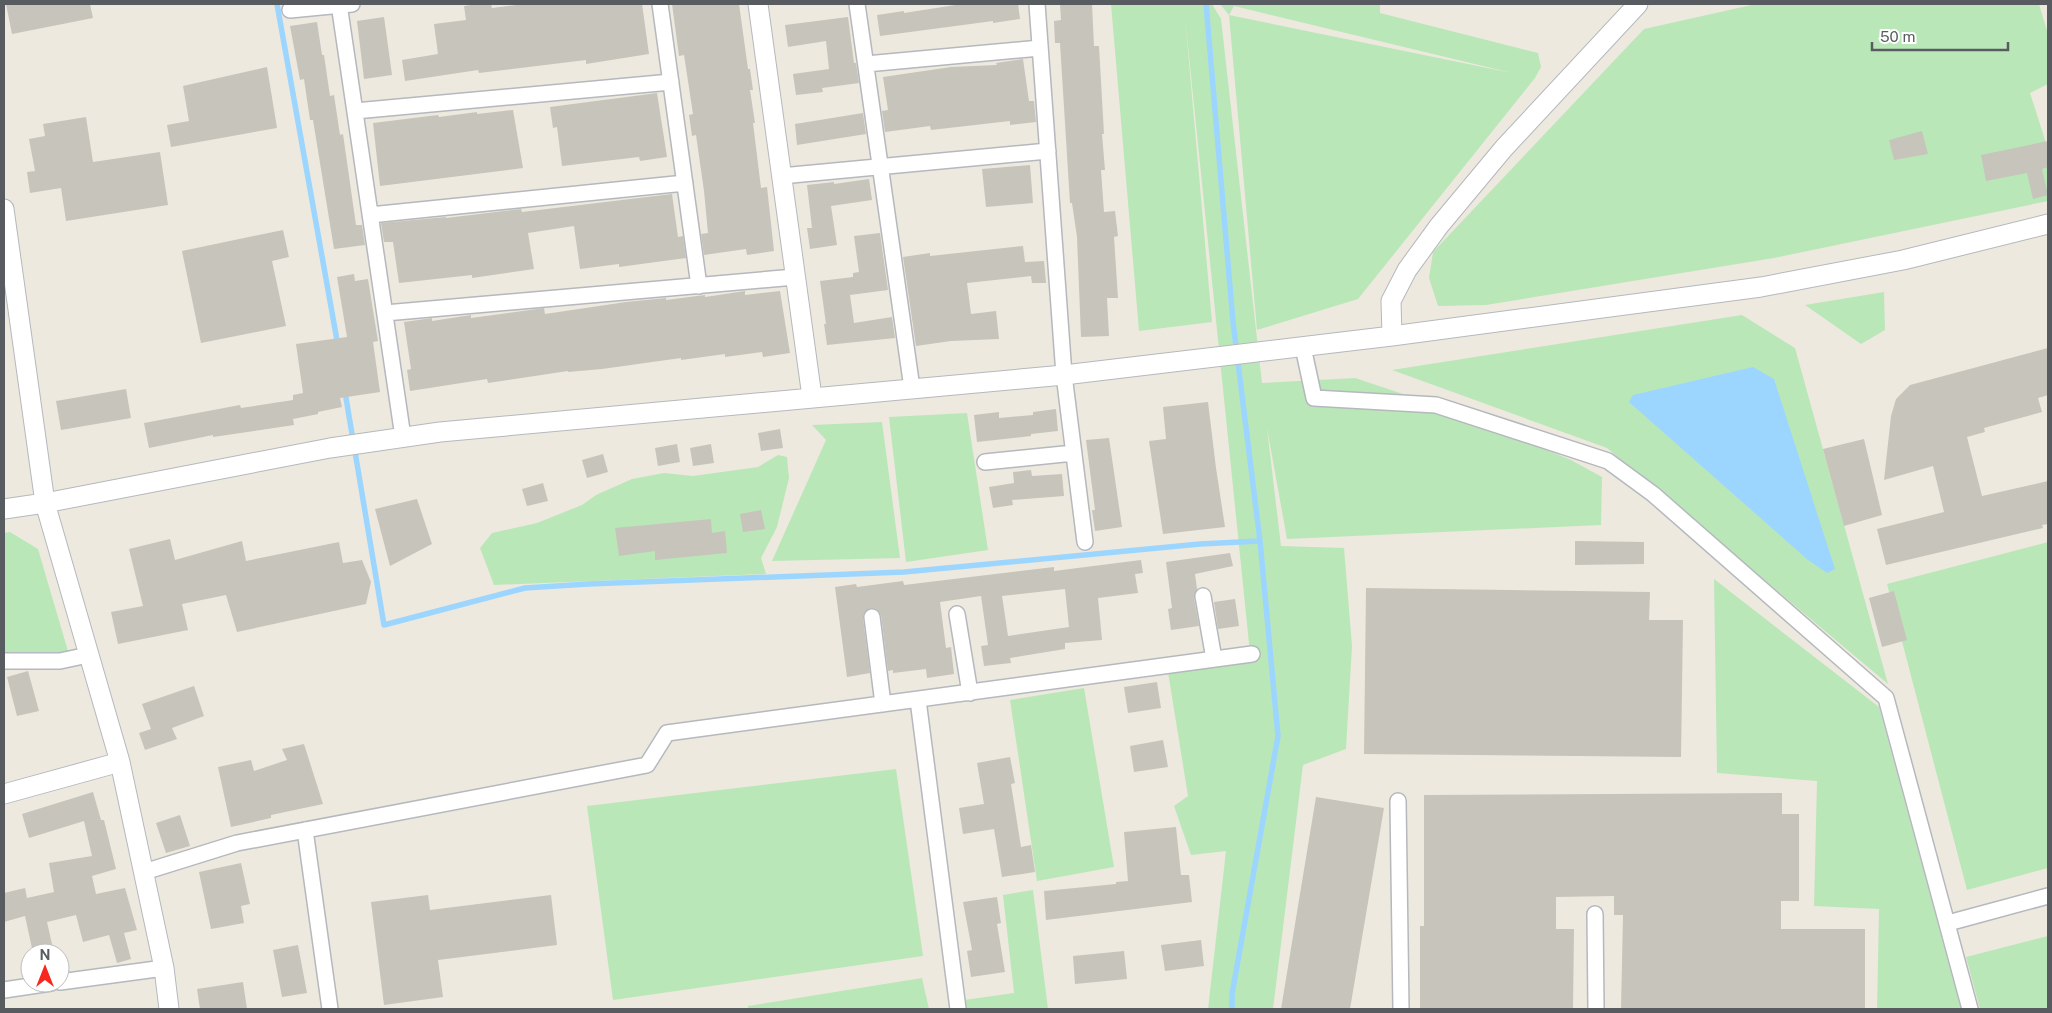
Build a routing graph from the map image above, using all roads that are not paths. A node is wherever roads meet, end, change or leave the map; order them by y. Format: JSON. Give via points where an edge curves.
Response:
{"nodes":[{"id":1,"x":343,"y":4,"type":"edge"},
{"id":2,"x":660,"y":4,"type":"edge"},
{"id":3,"x":758,"y":4,"type":"edge"},
{"id":4,"x":857,"y":4,"type":"edge"},
{"id":5,"x":1037,"y":4,"type":"edge"},
{"id":6,"x":1638,"y":4,"type":"edge"},
{"id":7,"x":290,"y":10,"type":"dead end"},
{"id":8,"x":1040,"y":48,"type":"junction"},
{"id":9,"x":866,"y":64,"type":"junction"},
{"id":10,"x":671,"y":82,"type":"junction"},
{"id":11,"x":355,"y":112,"type":"junction"},
{"id":12,"x":1048,"y":151,"type":"junction"},
{"id":13,"x":880,"y":166,"type":"junction"},
{"id":14,"x":781,"y":176,"type":"junction"},
{"id":15,"x":685,"y":183,"type":"junction"},
{"id":16,"x":4,"y":209,"type":"edge"},
{"id":17,"x":370,"y":215,"type":"junction"},
{"id":18,"x":2048,"y":224,"type":"edge"},
{"id":19,"x":794,"y":277,"type":"junction"},
{"id":20,"x":699,"y":286,"type":"junction"},
{"id":21,"x":384,"y":313,"type":"junction"},
{"id":22,"x":1392,"y":336,"type":"junction"},
{"id":23,"x":1303,"y":347,"type":"junction"},
{"id":24,"x":1064,"y":375,"type":"junction"},
{"id":25,"x":912,"y":388,"type":"junction"},
{"id":26,"x":812,"y":398,"type":"junction"},
{"id":27,"x":403,"y":437,"type":"junction"},
{"id":28,"x":1074,"y":453,"type":"junction"},
{"id":29,"x":985,"y":462,"type":"dead end"},
{"id":30,"x":45,"y":503,"type":"junction"},
{"id":31,"x":4,"y":509,"type":"edge"},
{"id":32,"x":1085,"y":542,"type":"dead end"},
{"id":33,"x":1204,"y":596,"type":"dead end"},
{"id":34,"x":958,"y":614,"type":"dead end"},
{"id":35,"x":872,"y":618,"type":"dead end"},
{"id":36,"x":1252,"y":654,"type":"dead end"},
{"id":37,"x":88,"y":655,"type":"junction"},
{"id":38,"x":1214,"y":659,"type":"junction"},
{"id":39,"x":4,"y":661,"type":"edge"},
{"id":40,"x":970,"y":693,"type":"junction"},
{"id":41,"x":918,"y":700,"type":"junction"},
{"id":42,"x":883,"y":704,"type":"junction"},
{"id":43,"x":120,"y":762,"type":"junction"},
{"id":44,"x":4,"y":794,"type":"edge"},
{"id":45,"x":1398,"y":801,"type":"dead end"},
{"id":46,"x":305,"y":830,"type":"junction"},
{"id":47,"x":144,"y":872,"type":"junction"},
{"id":48,"x":2048,"y":896,"type":"edge"},
{"id":49,"x":1595,"y":914,"type":"dead end"},
{"id":50,"x":1948,"y":923,"type":"junction"},
{"id":51,"x":164,"y":968,"type":"junction"},
{"id":52,"x":70,"y":981,"type":"edge"},
{"id":53,"x":20,"y":988,"type":"edge"},
{"id":54,"x":4,"y":990,"type":"edge"},
{"id":55,"x":170,"y":1009,"type":"edge"},
{"id":56,"x":330,"y":1009,"type":"edge"},
{"id":57,"x":958,"y":1009,"type":"edge"},
{"id":58,"x":1402,"y":1009,"type":"edge"},
{"id":59,"x":1596,"y":1009,"type":"edge"},
{"id":60,"x":1970,"y":1009,"type":"edge"}],
"edges":[{"from":1,"to":7,"type":"street"},
{"from":1,"to":11,"type":"street"},
{"from":2,"to":10,"type":"street"},
{"from":3,"to":14,"type":"street"},
{"from":4,"to":9,"type":"street"},
{"from":5,"to":8,"type":"street"},
{"from":6,"to":22,"type":"street","via":[[1530,119],[1439,226],[1407,270],[1391,301]]},
{"from":8,"to":9,"type":"street"},
{"from":8,"to":12,"type":"street"},
{"from":9,"to":13,"type":"street"},
{"from":10,"to":11,"type":"street"},
{"from":10,"to":15,"type":"street"},
{"from":11,"to":17,"type":"street"},
{"from":12,"to":13,"type":"street"},
{"from":12,"to":24,"type":"street"},
{"from":13,"to":14,"type":"street"},
{"from":13,"to":25,"type":"street"},
{"from":14,"to":19,"type":"street"},
{"from":15,"to":17,"type":"street"},
{"from":15,"to":20,"type":"street"},
{"from":16,"to":30,"type":"street"},
{"from":17,"to":21,"type":"street"},
{"from":18,"to":22,"type":"street","via":[[1904,260],[1761,287]]},
{"from":19,"to":20,"type":"street"},
{"from":19,"to":26,"type":"street"},
{"from":20,"to":21,"type":"street"},
{"from":21,"to":27,"type":"street"},
{"from":22,"to":23,"type":"street"},
{"from":23,"to":24,"type":"street"},
{"from":23,"to":50,"type":"street","via":[[1314,398],[1436,405],[1608,461],[1653,494],[1886,698]]},
{"from":24,"to":25,"type":"street"},
{"from":24,"to":28,"type":"street"},
{"from":25,"to":26,"type":"street"},
{"from":26,"to":27,"type":"street"},
{"from":27,"to":30,"type":"street","via":[[321,449]]},
{"from":28,"to":29,"type":"street"},
{"from":28,"to":32,"type":"street"},
{"from":30,"to":31,"type":"street"},
{"from":30,"to":37,"type":"street"},
{"from":33,"to":38,"type":"street"},
{"from":34,"to":40,"type":"street"},
{"from":35,"to":42,"type":"street"},
{"from":36,"to":38,"type":"street"},
{"from":37,"to":39,"type":"street","via":[[60,661]]},
{"from":37,"to":43,"type":"street"},
{"from":38,"to":40,"type":"street"},
{"from":40,"to":41,"type":"street"},
{"from":41,"to":42,"type":"street"},
{"from":41,"to":57,"type":"street"},
{"from":42,"to":46,"type":"street","via":[[667,733],[647,765]]},
{"from":43,"to":44,"type":"street"},
{"from":43,"to":47,"type":"street"},
{"from":45,"to":58,"type":"street"},
{"from":46,"to":47,"type":"street","via":[[237,843]]},
{"from":46,"to":56,"type":"street"},
{"from":47,"to":51,"type":"street"},
{"from":48,"to":50,"type":"street"},
{"from":49,"to":59,"type":"street"},
{"from":50,"to":60,"type":"street"},
{"from":51,"to":52,"type":"street"},
{"from":51,"to":55,"type":"street"},
{"from":53,"to":54,"type":"street"}]}
